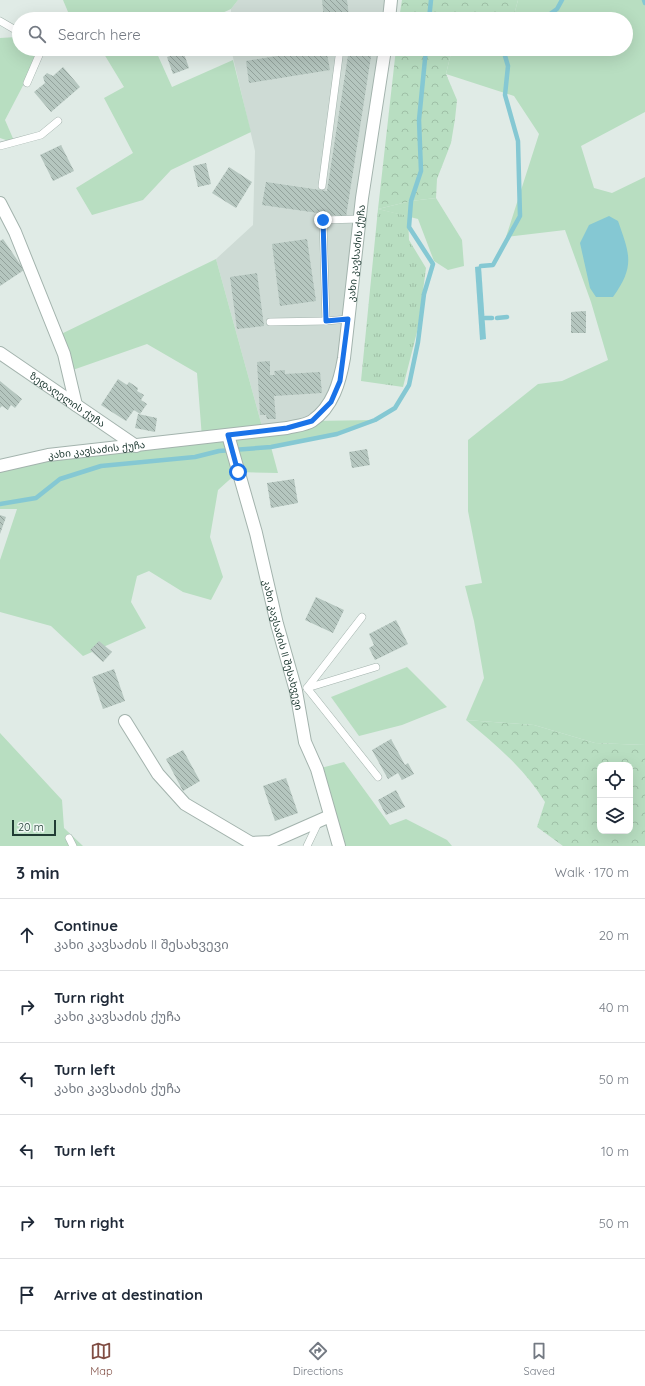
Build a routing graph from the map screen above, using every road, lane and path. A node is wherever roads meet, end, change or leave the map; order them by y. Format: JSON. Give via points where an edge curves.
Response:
{"nodes":[{"id":1,"x":391,"y":0,"type":"edge"},
{"id":2,"x":390,"y":12,"type":"edge"},
{"id":3,"x":0,"y":21,"type":"edge"},
{"id":4,"x":12,"y":28,"type":"edge"},
{"id":5,"x":39,"y":56,"type":"edge"},
{"id":6,"x":339,"y":56,"type":"edge"},
{"id":7,"x":384,"y":56,"type":"edge"},
{"id":8,"x":27,"y":83,"type":"dead end"},
{"id":9,"x":58,"y":121,"type":"dead end"},
{"id":10,"x":0,"y":146,"type":"edge"},
{"id":11,"x":322,"y":186,"type":"dead end"},
{"id":12,"x":0,"y":203,"type":"edge"},
{"id":13,"x":360,"y":219,"type":"junction"},
{"id":14,"x":348,"y":319,"type":"junction"},
{"id":15,"x":326,"y":321,"type":"junction"},
{"id":16,"x":270,"y":322,"type":"dead end"},
{"id":17,"x":0,"y":353,"type":"edge"},
{"id":18,"x":76,"y":405,"type":"junction"},
{"id":19,"x":229,"y":438,"type":"junction"},
{"id":20,"x":136,"y":446,"type":"junction"},
{"id":21,"x":0,"y":466,"type":"edge"},
{"id":22,"x":362,"y":617,"type":"dead end"},
{"id":23,"x":376,"y":666,"type":"dead end"},
{"id":24,"x":301,"y":689,"type":"junction"},
{"id":25,"x":125,"y":721,"type":"dead end"},
{"id":26,"x":378,"y":777,"type":"dead end"},
{"id":27,"x":325,"y":818,"type":"junction"},
{"id":28,"x":69,"y":838,"type":"dead end"},
{"id":29,"x":73,"y":846,"type":"edge"},
{"id":30,"x":307,"y":846,"type":"edge"},
{"id":31,"x":339,"y":846,"type":"edge"}],
"edges":[{"from":1,"to":2,"type":"street"},
{"from":3,"to":4,"type":"lane"},
{"from":5,"to":8,"type":"lane"},
{"from":6,"to":11,"type":"lane"},
{"from":7,"to":13,"type":"street","name":"კახი კავსაძის ქუჩა"},
{"from":9,"to":10,"type":"lane","via":[[40,135]]},
{"from":12,"to":18,"type":"street","via":[[15,232],[64,354]]},
{"from":13,"to":14,"type":"street","name":"კახი კავსაძის ქუჩა"},
{"from":13,"to":15,"type":"lane","via":[[323,220]]},
{"from":14,"to":15,"type":"lane"},
{"from":14,"to":19,"type":"street","name":"კახი კავსაძის ქუჩა","via":[[340,381],[331,402],[312,421]]},
{"from":15,"to":16,"type":"lane"},
{"from":17,"to":18,"type":"street","name":"ზედაღელის ქუჩა"},
{"from":18,"to":20,"type":"street","name":"ზედაღელის ქუჩა"},
{"from":19,"to":20,"type":"street","name":"კახი კავსაძის ქუჩა"},
{"from":19,"to":24,"type":"street","name":"კახი კავსაძის II შესახვევი","via":[[256,533],[277,624]]},
{"from":20,"to":21,"type":"street","name":"კახი კავსაძის ქუჩა","via":[[48,455]]},
{"from":22,"to":24,"type":"lane"},
{"from":23,"to":24,"type":"lane"},
{"from":24,"to":26,"type":"lane"},
{"from":24,"to":27,"type":"street","name":"კახი კავსაძის II შესახვევი","via":[[305,742],[317,769]]},
{"from":25,"to":27,"type":"street","via":[[158,774],[185,804],[251,843],[271,842]]},
{"from":27,"to":30,"type":"lane"},
{"from":27,"to":31,"type":"street","name":"კახი კავსაძის II შესახვევი"},
{"from":28,"to":29,"type":"lane"}]}
